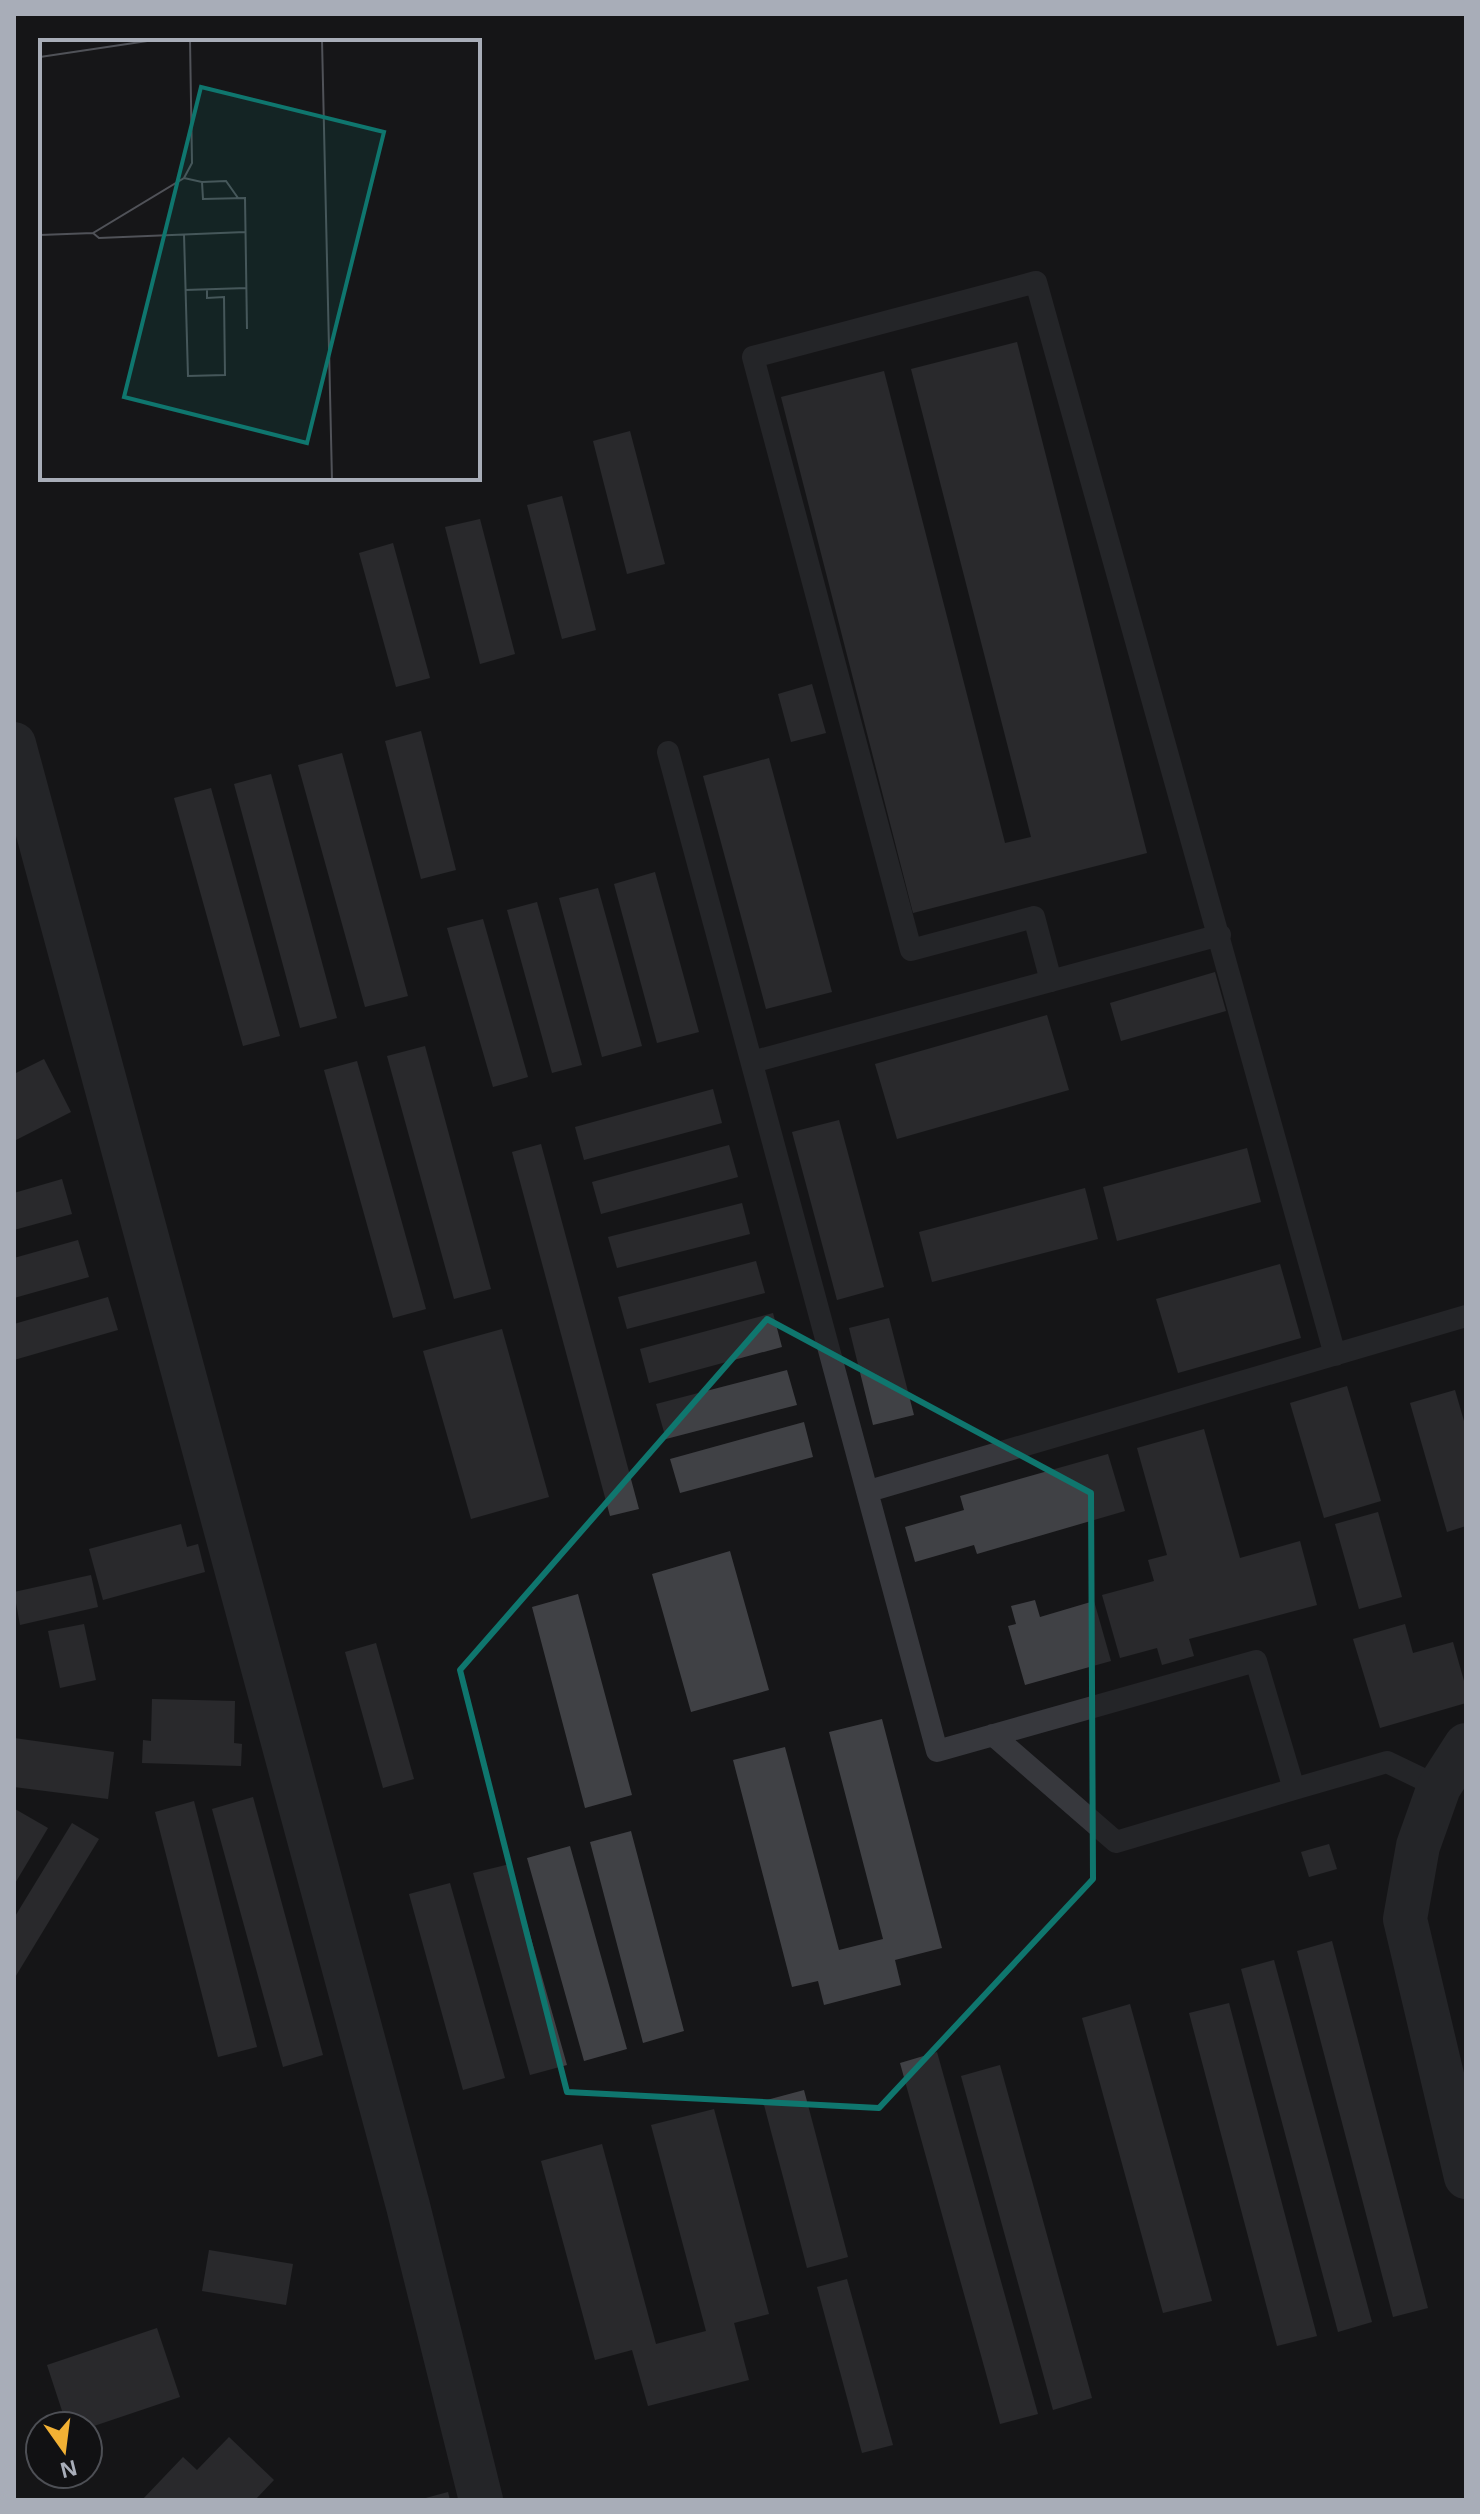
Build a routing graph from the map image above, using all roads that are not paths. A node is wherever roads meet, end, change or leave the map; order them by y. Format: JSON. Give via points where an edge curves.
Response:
{"nodes":[{"id":1,"x":14,"y":744,"type":"edge"},
{"id":2,"x":668,"y":752,"type":"dead end"},
{"id":3,"x":1220,"y":935,"type":"junction"},
{"id":4,"x":1051,"y":981,"type":"junction"},
{"id":5,"x":752,"y":1062,"type":"junction"},
{"id":6,"x":1466,"y":1316,"type":"edge"},
{"id":7,"x":1335,"y":1355,"type":"junction"},
{"id":8,"x":869,"y":1491,"type":"junction"},
{"id":9,"x":993,"y":1735,"type":"junction"},
{"id":10,"x":1466,"y":1745,"type":"edge"},
{"id":11,"x":1439,"y":1787,"type":"junction"},
{"id":12,"x":1294,"y":1789,"type":"junction"},
{"id":13,"x":1466,"y":2177,"type":"edge"},
{"id":14,"x":481,"y":2500,"type":"edge"}],
"edges":[{"from":1,"to":14,"type":"street","via":[[408,2206]]},
{"from":2,"to":5,"type":"lane"},
{"from":3,"to":4,"type":"lane"},
{"from":3,"to":4,"type":"lane","via":[[1036,282],[753,357],[911,950],[1034,917]]},
{"from":3,"to":7,"type":"lane"},
{"from":4,"to":5,"type":"lane"},
{"from":5,"to":8,"type":"lane"},
{"from":6,"to":7,"type":"lane"},
{"from":7,"to":8,"type":"lane"},
{"from":8,"to":9,"type":"lane","via":[[937,1751]]},
{"from":9,"to":12,"type":"lane","via":[[1116,1842]]},
{"from":9,"to":12,"type":"lane","via":[[1256,1661]]},
{"from":10,"to":11,"type":"street"},
{"from":11,"to":12,"type":"lane","via":[[1387,1762]]},
{"from":11,"to":13,"type":"street","via":[[1418,1846],[1405,1919]]}]}
